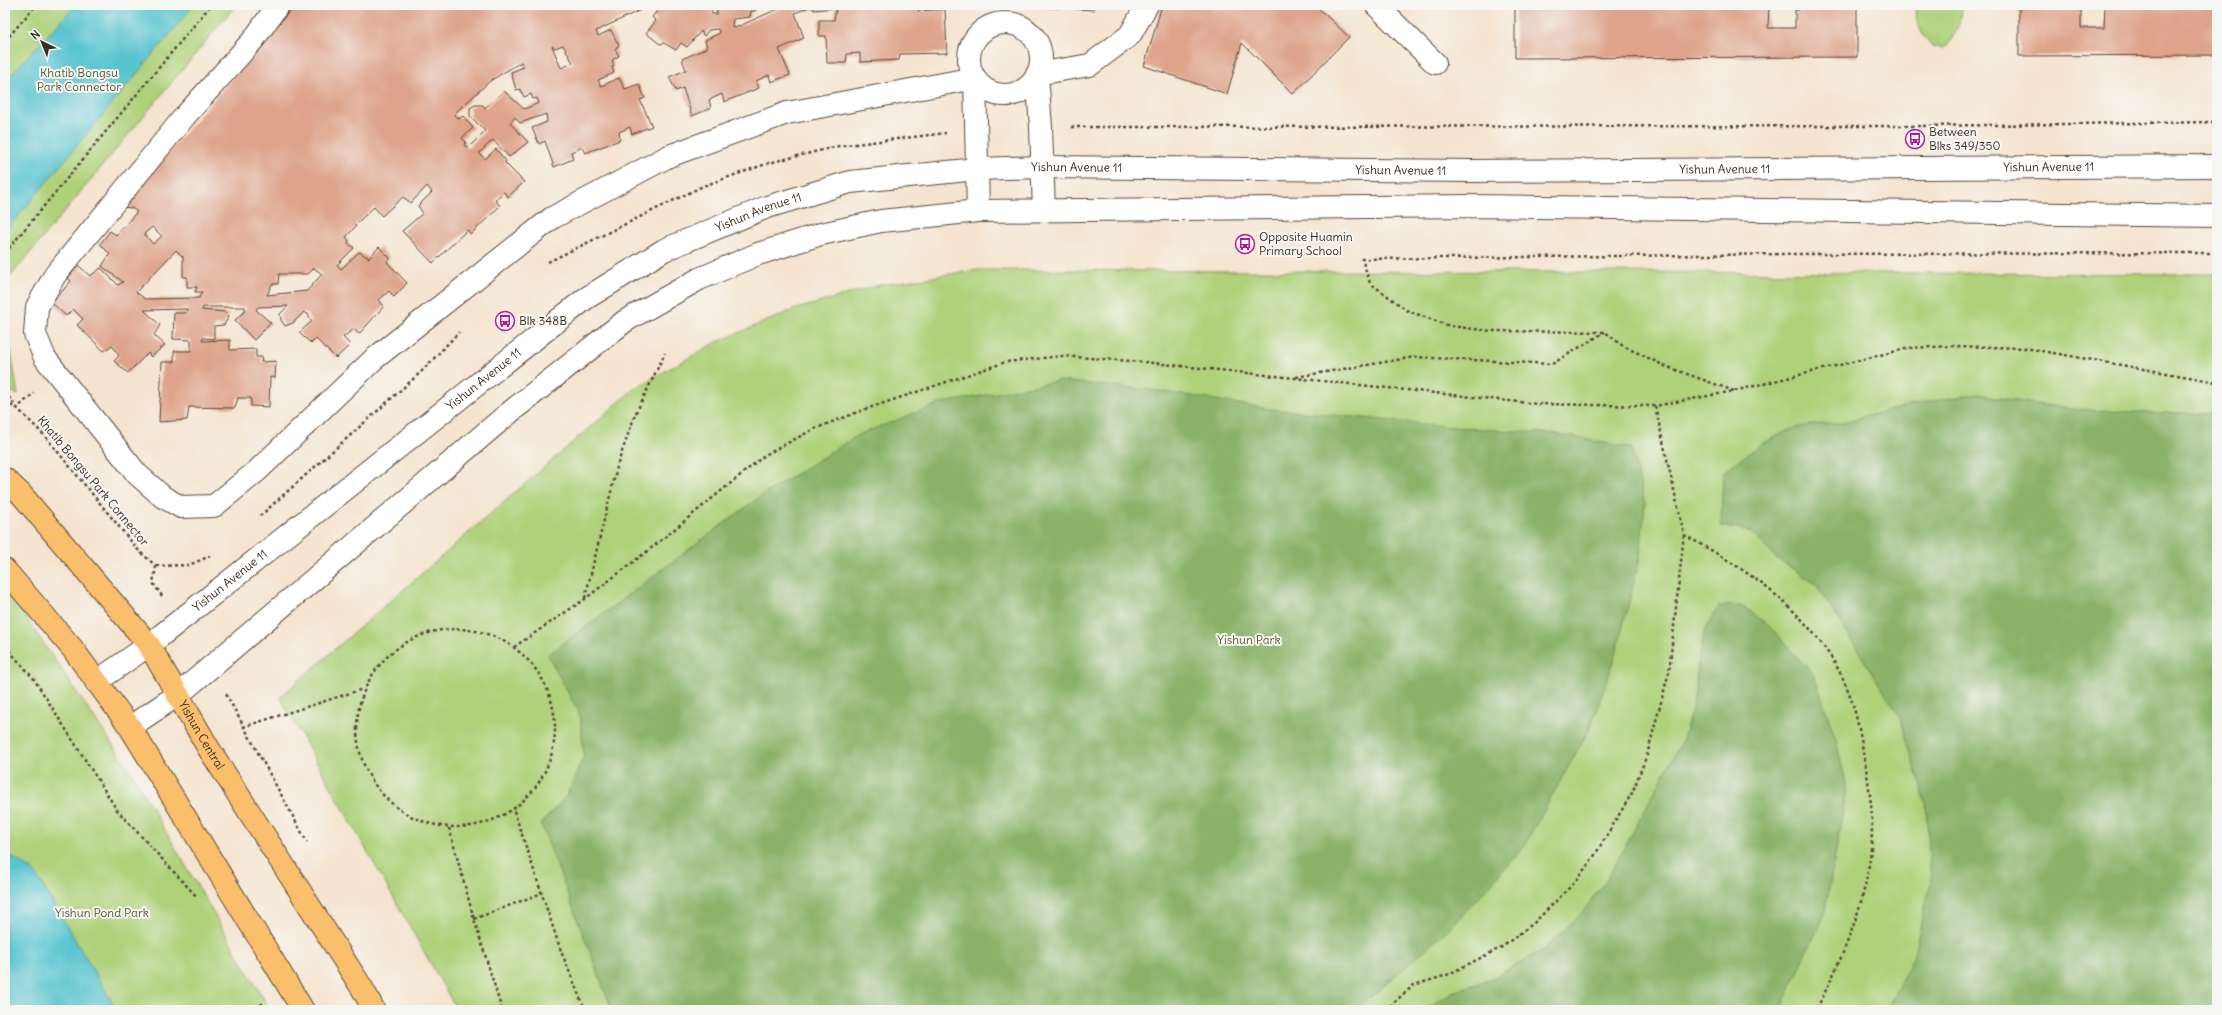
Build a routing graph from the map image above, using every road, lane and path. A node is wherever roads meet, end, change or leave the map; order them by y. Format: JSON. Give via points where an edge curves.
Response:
{"nodes":[{"id":1,"x":36,"y":5,"type":"edge"},
{"id":2,"x":211,"y":5,"type":"edge"},
{"id":3,"x":278,"y":5,"type":"edge"},
{"id":4,"x":1146,"y":5,"type":"edge"},
{"id":5,"x":1376,"y":5,"type":"edge"},
{"id":6,"x":5,"y":41,"type":"edge"},
{"id":7,"x":1435,"y":64,"type":"dead end"},
{"id":8,"x":1037,"y":74,"type":"junction"},
{"id":9,"x":975,"y":78,"type":"junction"},
{"id":10,"x":2217,"y":166,"type":"edge"},
{"id":11,"x":1043,"y":167,"type":"junction"},
{"id":12,"x":977,"y":169,"type":"junction"},
{"id":13,"x":978,"y":211,"type":"junction"},
{"id":14,"x":1044,"y":211,"type":"junction"},
{"id":15,"x":2217,"y":216,"type":"edge"},
{"id":16,"x":5,"y":253,"type":"edge"},
{"id":17,"x":2217,"y":253,"type":"edge"},
{"id":18,"x":1605,"y":332,"type":"junction"},
{"id":19,"x":665,"y":353,"type":"dead end"},
{"id":20,"x":1293,"y":378,"type":"junction"},
{"id":21,"x":2217,"y":382,"type":"edge"},
{"id":22,"x":5,"y":392,"type":"edge"},
{"id":23,"x":1734,"y":392,"type":"junction"},
{"id":24,"x":5,"y":403,"type":"edge"},
{"id":25,"x":1655,"y":406,"type":"junction"},
{"id":26,"x":17,"y":408,"type":"junction"},
{"id":27,"x":5,"y":479,"type":"edge"},
{"id":28,"x":1684,"y":534,"type":"junction"},
{"id":29,"x":156,"y":566,"type":"dead end"},
{"id":30,"x":5,"y":570,"type":"edge"},
{"id":31,"x":585,"y":599,"type":"junction"},
{"id":32,"x":5,"y":646,"type":"edge"},
{"id":33,"x":149,"y":646,"type":"junction"},
{"id":34,"x":514,"y":647,"type":"junction"},
{"id":35,"x":96,"y":682,"type":"junction"},
{"id":36,"x":364,"y":689,"type":"junction"},
{"id":37,"x":179,"y":694,"type":"junction"},
{"id":38,"x":130,"y":727,"type":"junction"},
{"id":39,"x":243,"y":727,"type":"dead end"},
{"id":40,"x":514,"y":811,"type":"junction"},
{"id":41,"x":449,"y":828,"type":"junction"},
{"id":42,"x":542,"y":893,"type":"junction"},
{"id":43,"x":201,"y":902,"type":"dead end"},
{"id":44,"x":474,"y":919,"type":"junction"},
{"id":45,"x":258,"y":996,"type":"dead end"},
{"id":46,"x":264,"y":1010,"type":"edge"},
{"id":47,"x":303,"y":1010,"type":"edge"},
{"id":48,"x":374,"y":1010,"type":"edge"},
{"id":49,"x":502,"y":1010,"type":"edge"},
{"id":50,"x":585,"y":1010,"type":"edge"},
{"id":51,"x":1385,"y":1010,"type":"edge"},
{"id":52,"x":1816,"y":1010,"type":"edge"}],
"edges":[{"from":1,"to":6,"type":"path"},
{"from":2,"to":16,"type":"path"},
{"from":3,"to":9,"type":"street","via":[[254,39],[185,116],[55,275],[37,307],[35,334],[45,358],[137,474],[163,497],[181,507],[214,506],[256,471],[374,359],[552,218],[669,156],[787,113]]},
{"from":4,"to":8,"type":"street","via":[[1130,34],[1090,65]]},
{"from":5,"to":7,"type":"street"},
{"from":8,"to":9,"type":"street","via":[[1022,90],[1002,95],[982,86]]},
{"from":8,"to":9,"type":"street","via":[[1040,50],[1035,39],[1016,24],[1003,23],[991,26],[980,33],[973,43],[969,55],[970,67]]},
{"from":8,"to":11,"type":"street"},
{"from":9,"to":12,"type":"street"},
{"from":10,"to":11,"type":"street","name":"Yishun Avenue 11","via":[[1472,171]]},
{"from":11,"to":12,"type":"street","name":"Yishun Avenue 11"},
{"from":11,"to":14,"type":"street"},
{"from":12,"to":13,"type":"street"},
{"from":12,"to":33,"type":"street","name":"Yishun Avenue 11","via":[[850,182],[767,207],[664,250],[585,299]]},
{"from":13,"to":14,"type":"street"},
{"from":13,"to":37,"type":"street","via":[[881,221],[821,234],[699,279],[625,321],[509,413]]},
{"from":14,"to":15,"type":"street","via":[[1479,206]]},
{"from":17,"to":18,"type":"path","via":[[1787,254],[1362,259],[1370,283],[1408,311],[1450,326],[1491,331]]},
{"from":18,"to":20,"type":"path","via":[[1552,364],[1414,357]]},
{"from":18,"to":23,"type":"path","via":[[1623,346],[1665,366]]},
{"from":19,"to":31,"type":"path","via":[[635,415],[618,462]]},
{"from":20,"to":25,"type":"path","via":[[1538,404]]},
{"from":20,"to":31,"type":"path","via":[[1062,356],[1006,362],[814,428],[765,456]]},
{"from":21,"to":23,"type":"path","via":[[2025,348],[1954,346],[1909,348]]},
{"from":22,"to":26,"type":"path","name":"Khatib Bongsu Park Connector"},
{"from":23,"to":25,"type":"path"},
{"from":24,"to":26,"type":"path","name":"Khatib Bongsu Park Connector"},
{"from":25,"to":28,"type":"path"},
{"from":26,"to":29,"type":"path","name":"Khatib Bongsu Park Connector","via":[[44,435],[140,551]]},
{"from":27,"to":33,"type":"main road","name":"Yishun Central","via":[[21,494]]},
{"from":28,"to":51,"type":"path","via":[[1669,672],[1657,720],[1632,793],[1596,855],[1575,882],[1540,917],[1502,947],[1447,975],[1414,985]]},
{"from":28,"to":52,"type":"path","via":[[1746,571],[1795,614],[1815,635],[1834,662],[1847,686],[1857,715],[1872,828],[1867,870],[1860,908]]},
{"from":30,"to":35,"type":"main road","via":[[72,648]]},
{"from":31,"to":34,"type":"path"},
{"from":32,"to":43,"type":"path","via":[[34,679],[117,810]]},
{"from":33,"to":35,"type":"street","name":"Yishun Avenue 11"},
{"from":33,"to":37,"type":"main road","name":"Yishun Central"},
{"from":34,"to":36,"type":"path","via":[[472,629],[439,630],[408,640],[382,661]]},
{"from":34,"to":40,"type":"path","via":[[527,657],[545,681],[555,709],[556,739],[548,768],[532,793]]},
{"from":35,"to":38,"type":"main road"},
{"from":36,"to":39,"type":"path"},
{"from":36,"to":41,"type":"path","via":[[356,720],[359,751],[370,781],[391,804],[418,821]]},
{"from":37,"to":38,"type":"street"},
{"from":37,"to":48,"type":"main road","name":"Yishun Central","via":[[210,749]]},
{"from":38,"to":47,"type":"main road"},
{"from":40,"to":41,"type":"path","via":[[480,825]]},
{"from":40,"to":42,"type":"path"},
{"from":41,"to":44,"type":"path"},
{"from":42,"to":44,"type":"path"},
{"from":42,"to":50,"type":"path","via":[[561,952]]},
{"from":44,"to":49,"type":"path"},
{"from":45,"to":46,"type":"path"}]}
